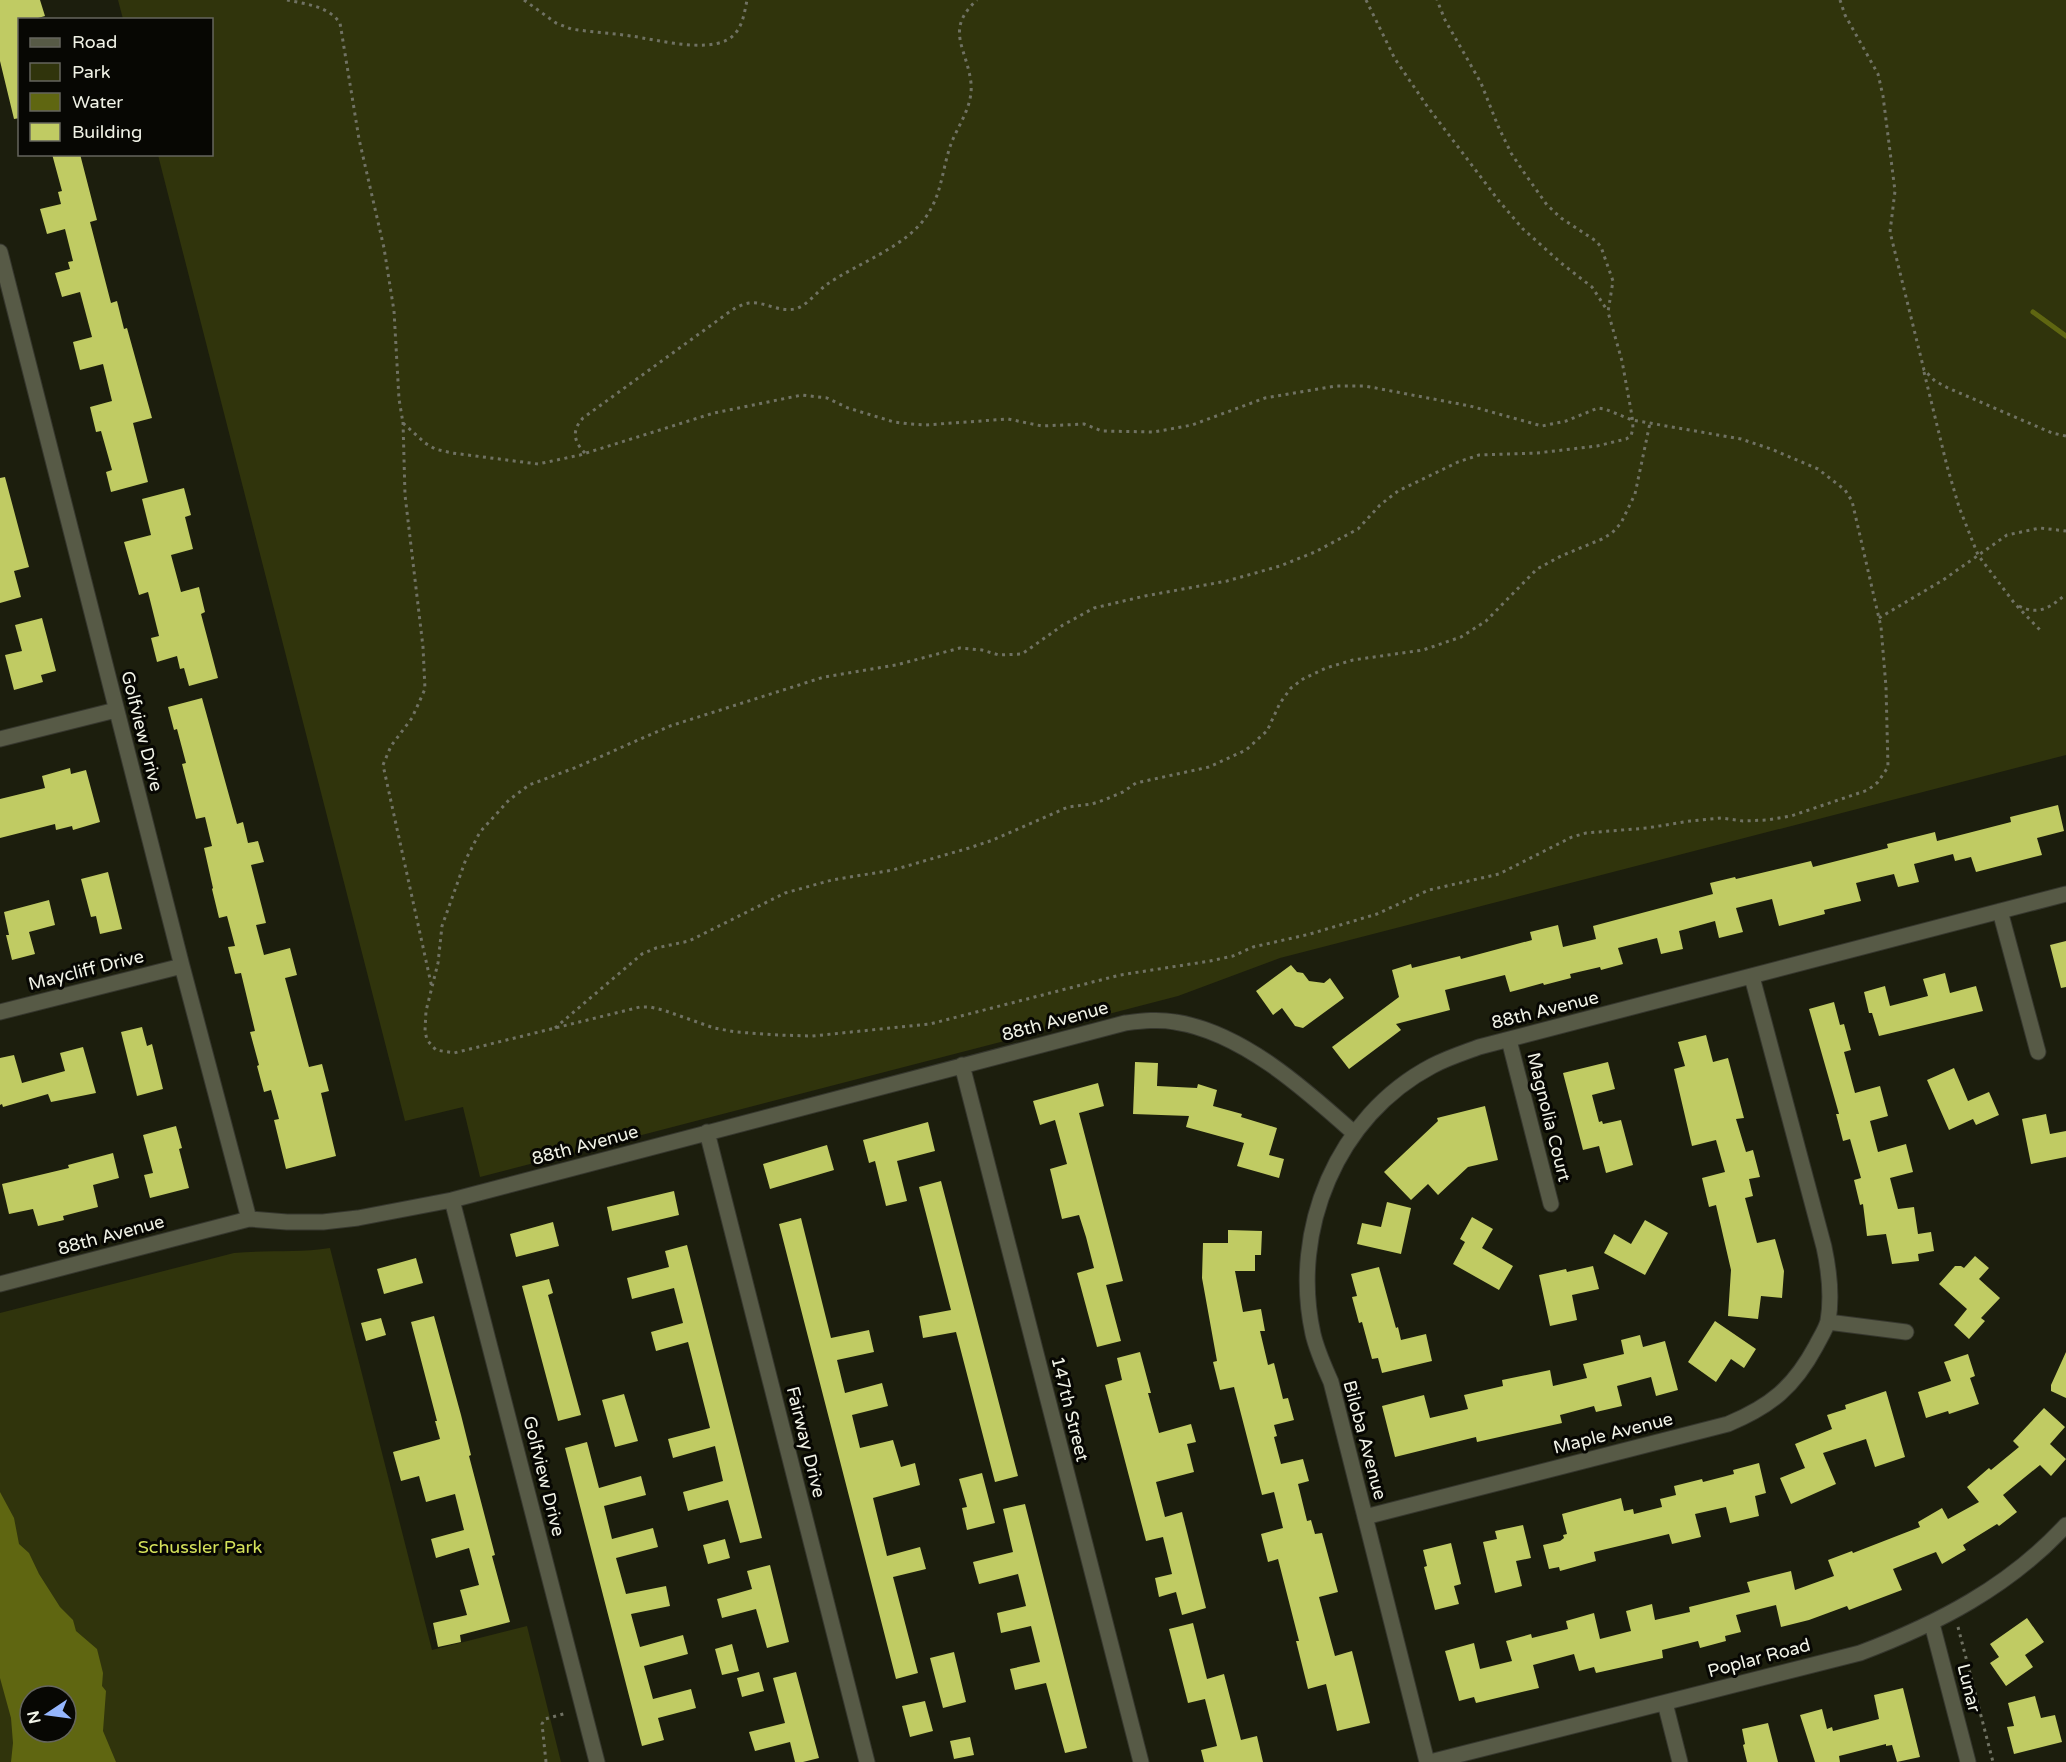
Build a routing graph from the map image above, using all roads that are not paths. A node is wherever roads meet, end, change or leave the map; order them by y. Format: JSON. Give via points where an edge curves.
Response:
{"nodes":[{"id":1,"x":0,"y":252,"type":"edge"},
{"id":2,"x":116,"y":710,"type":"junction"},
{"id":3,"x":0,"y":739,"type":"edge"},
{"id":4,"x":2066,"y":894,"type":"edge"},
{"id":5,"x":2000,"y":911,"type":"junction"},
{"id":6,"x":182,"y":966,"type":"junction"},
{"id":7,"x":1752,"y":977,"type":"junction"},
{"id":8,"x":0,"y":1012,"type":"edge"},
{"id":9,"x":1509,"y":1040,"type":"junction"},
{"id":10,"x":2038,"y":1052,"type":"dead end"},
{"id":11,"x":962,"y":1065,"type":"junction"},
{"id":12,"x":707,"y":1132,"type":"junction"},
{"id":13,"x":1354,"y":1133,"type":"junction"},
{"id":14,"x":452,"y":1200,"type":"junction"},
{"id":15,"x":1551,"y":1204,"type":"dead end"},
{"id":16,"x":249,"y":1219,"type":"junction"},
{"id":17,"x":0,"y":1284,"type":"edge"},
{"id":18,"x":1828,"y":1322,"type":"junction"},
{"id":19,"x":1906,"y":1332,"type":"dead end"},
{"id":20,"x":1365,"y":1516,"type":"junction"},
{"id":21,"x":2066,"y":1525,"type":"edge"},
{"id":22,"x":1932,"y":1624,"type":"junction"},
{"id":23,"x":1665,"y":1703,"type":"junction"},
{"id":24,"x":597,"y":1762,"type":"edge"},
{"id":25,"x":867,"y":1762,"type":"edge"},
{"id":26,"x":1141,"y":1762,"type":"edge"},
{"id":27,"x":1429,"y":1762,"type":"edge"},
{"id":28,"x":1680,"y":1762,"type":"edge"},
{"id":29,"x":1968,"y":1762,"type":"edge"}],
"edges":[{"from":1,"to":2,"type":"street","name":"Golfview Drive"},
{"from":2,"to":3,"type":"street"},
{"from":2,"to":6,"type":"street","name":"Golfview Drive"},
{"from":4,"to":5,"type":"street","name":"88th Avenue"},
{"from":5,"to":7,"type":"street","name":"88th Avenue"},
{"from":5,"to":10,"type":"street"},
{"from":6,"to":8,"type":"street","name":"Maycliff Drive"},
{"from":6,"to":16,"type":"street","name":"Golfview Drive"},
{"from":7,"to":9,"type":"street","name":"88th Avenue"},
{"from":7,"to":18,"type":"street","name":"Maple Avenue","via":[[1824,1247],[1829,1272]]},
{"from":9,"to":13,"type":"street","name":"88th Avenue","via":[[1431,1067],[1390,1095]]},
{"from":9,"to":15,"type":"street","name":"Magnolia Court"},
{"from":11,"to":12,"type":"street","name":"88th Avenue"},
{"from":11,"to":13,"type":"street","name":"88th Avenue","via":[[1125,1023],[1176,1022],[1239,1044],[1328,1109]]},
{"from":11,"to":26,"type":"street","name":"147th Street"},
{"from":12,"to":14,"type":"street","name":"88th Avenue"},
{"from":12,"to":25,"type":"street","name":"Fairway Drive"},
{"from":13,"to":20,"type":"street","name":"Biloba Avenue","via":[[1325,1185],[1314,1219],[1308,1284],[1314,1335]]},
{"from":14,"to":16,"type":"street","name":"88th Avenue","via":[[323,1222]]},
{"from":14,"to":24,"type":"street","name":"Golfview Drive"},
{"from":16,"to":17,"type":"street","name":"88th Avenue"},
{"from":18,"to":19,"type":"street"},
{"from":18,"to":20,"type":"street","name":"Maple Avenue","via":[[1790,1385],[1744,1417]]},
{"from":20,"to":27,"type":"street","name":"Biloba Avenue"},
{"from":21,"to":22,"type":"street","name":"Poplar Road","via":[[2014,1573]]},
{"from":22,"to":23,"type":"street","name":"Poplar Road","via":[[1860,1653]]},
{"from":22,"to":29,"type":"street","name":"Lunar"},
{"from":23,"to":27,"type":"street","name":"Poplar Road"},
{"from":23,"to":28,"type":"street"}]}
